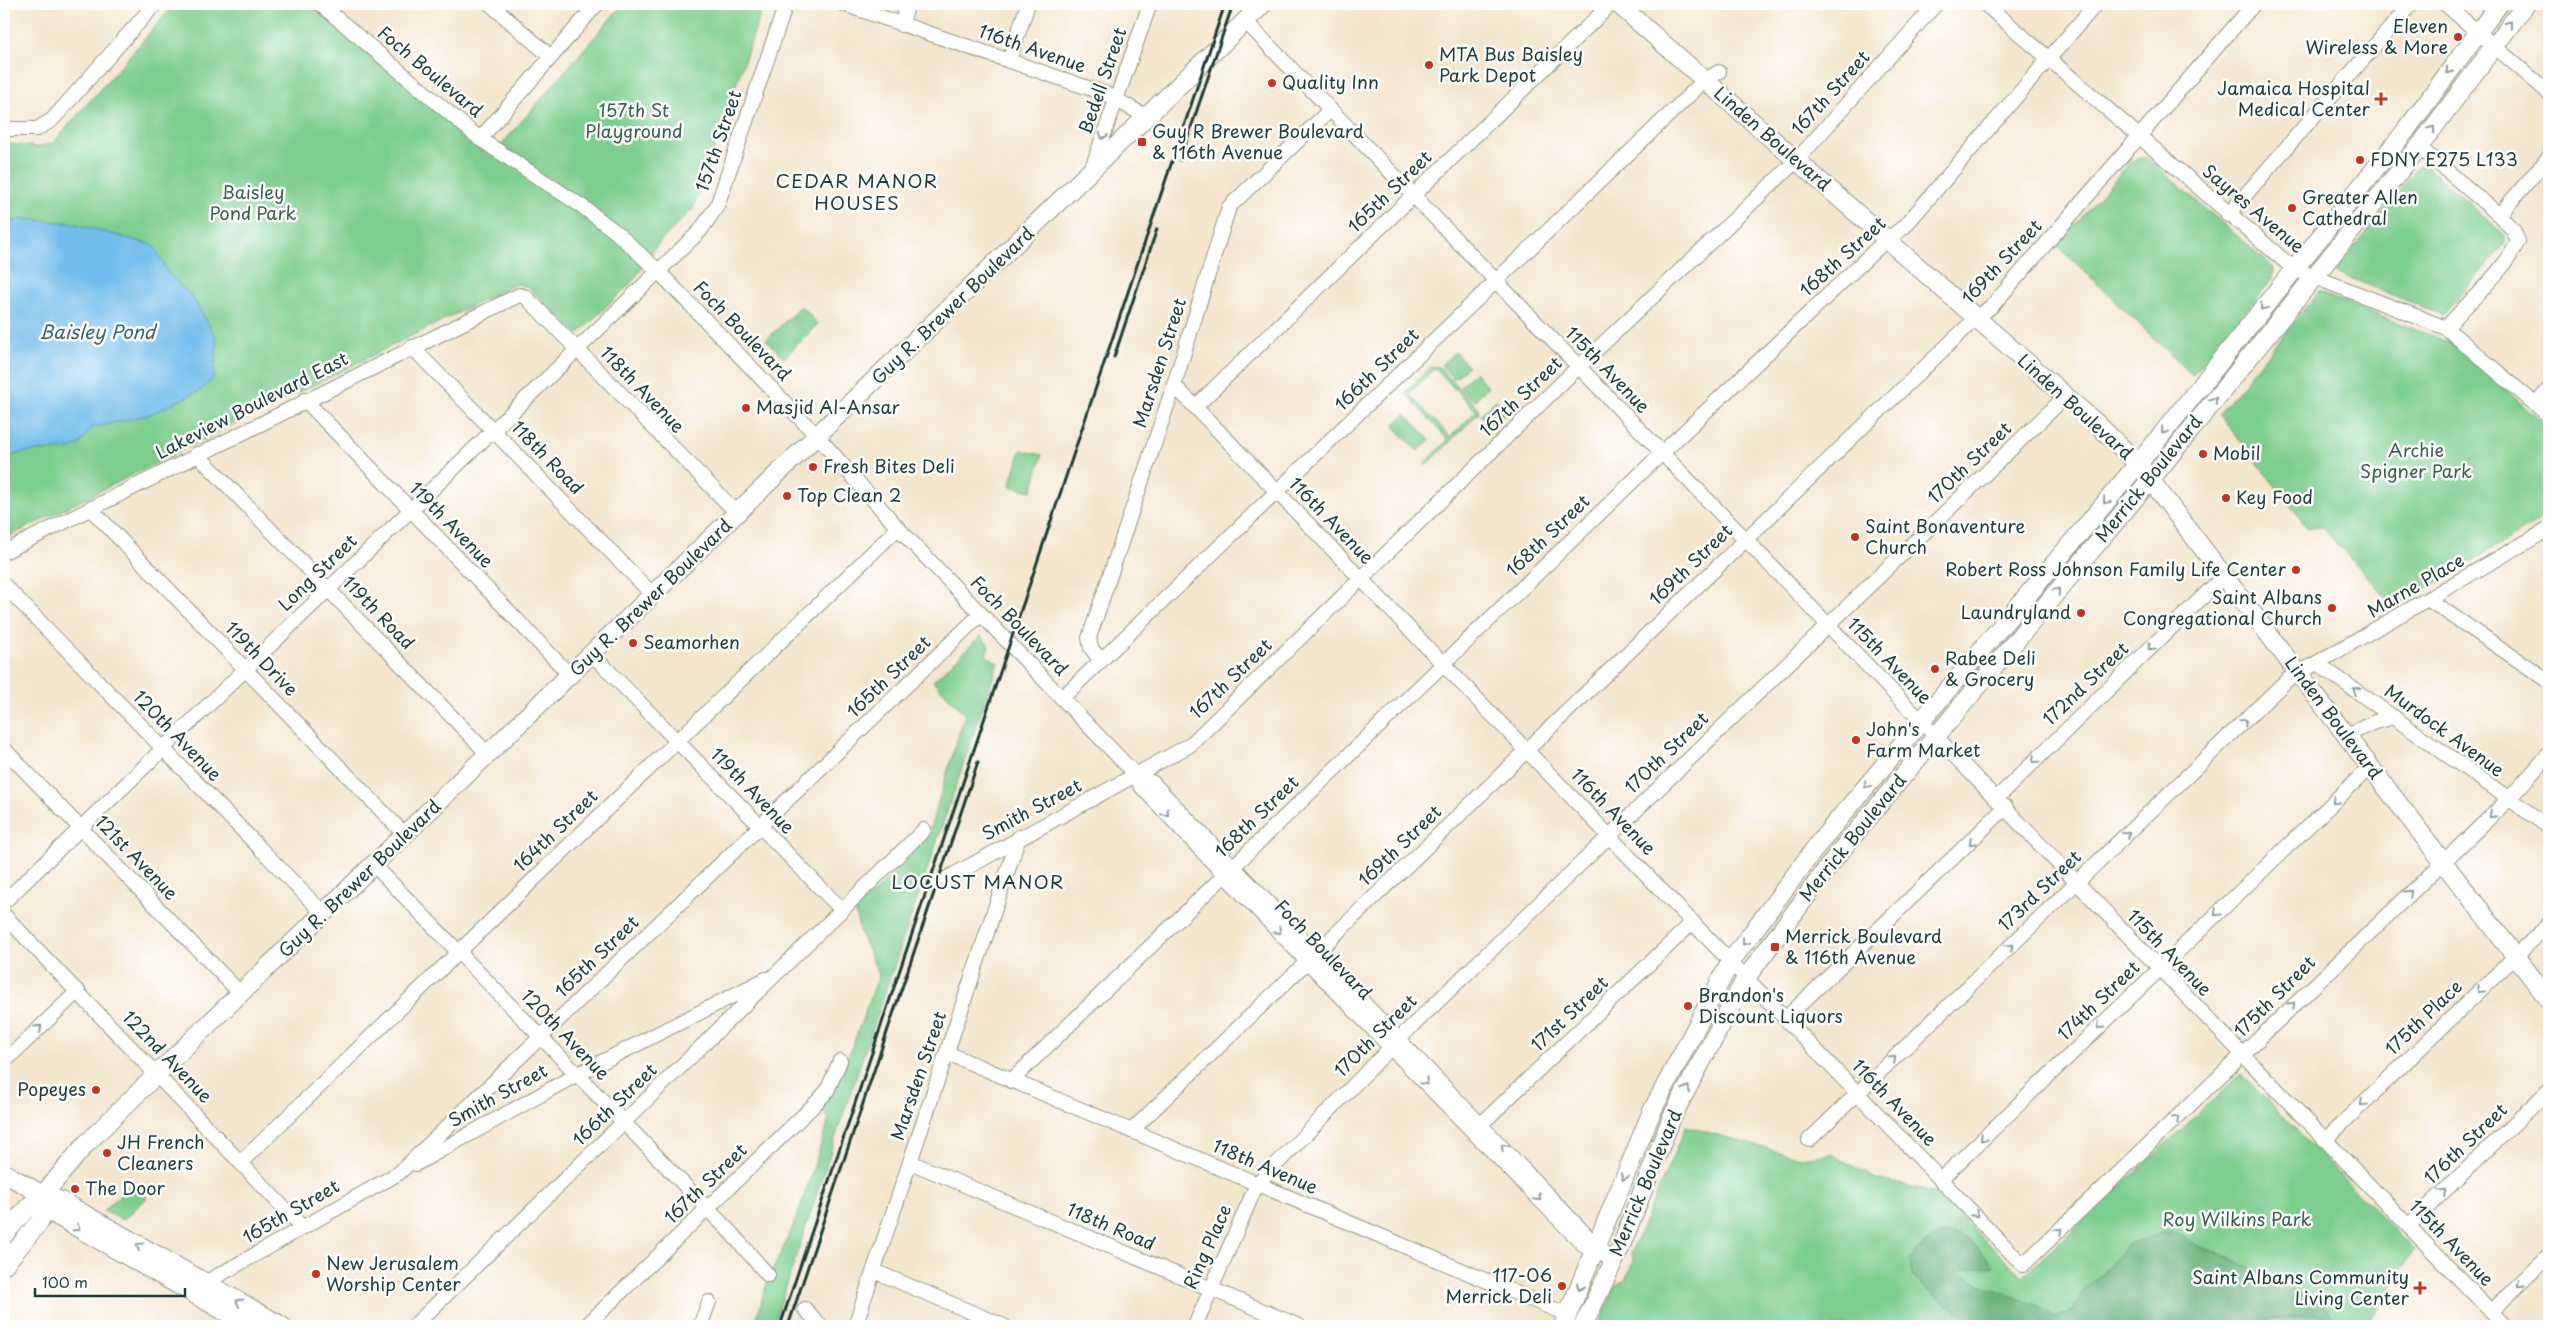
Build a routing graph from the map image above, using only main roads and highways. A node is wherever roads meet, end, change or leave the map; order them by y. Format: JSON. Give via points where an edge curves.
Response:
{"nodes":[{"id":1,"x":1263,"y":4,"type":"edge"},
{"id":2,"x":1618,"y":4,"type":"edge"},
{"id":3,"x":2498,"y":4,"type":"edge"},
{"id":4,"x":2526,"y":4,"type":"edge"},
{"id":5,"x":2138,"y":464,"type":"junction"},
{"id":6,"x":2151,"y":479,"type":"junction"},
{"id":7,"x":1816,"y":847,"type":"junction"},
{"id":8,"x":1834,"y":858,"type":"junction"},
{"id":9,"x":2549,"y":1000,"type":"edge"},
{"id":10,"x":4,"y":1173,"type":"edge"},
{"id":11,"x":43,"y":1195,"type":"junction"},
{"id":12,"x":4,"y":1235,"type":"edge"},
{"id":13,"x":4,"y":1265,"type":"edge"},
{"id":14,"x":201,"y":1289,"type":"junction"},
{"id":15,"x":1566,"y":1321,"type":"edge"},
{"id":16,"x":250,"y":1326,"type":"edge"},
{"id":17,"x":282,"y":1326,"type":"edge"},
{"id":18,"x":1583,"y":1326,"type":"edge"}],
"edges":[{"from":1,"to":11,"type":"main road","name":"Guy R. Brewer Boulevard","via":[[157,1074],[85,1145]]},
{"from":2,"to":5,"type":"main road","name":"Linden Boulevard","via":[[1712,76],[1796,161]]},
{"from":3,"to":5,"type":"main road","name":"Merrick Boulevard","one_way":true,"via":[[2407,128]]},
{"from":6,"to":4,"type":"main road","name":"Merrick Boulevard","one_way":true,"via":[[2419,147]]},
{"from":5,"to":6,"type":"main road","name":"Linden Boulevard"},
{"from":5,"to":7,"type":"main road","name":"Merrick Boulevard","one_way":true},
{"from":8,"to":6,"type":"main road","name":"Merrick Boulevard","one_way":true},
{"from":6,"to":9,"type":"main road","name":"Linden Boulevard"},
{"from":7,"to":8,"type":"main road"},
{"from":7,"to":15,"type":"main road","name":"Merrick Boulevard","one_way":true,"via":[[1731,961],[1652,1111]]},
{"from":18,"to":8,"type":"main road","name":"Merrick Boulevard","one_way":true,"via":[[1613,1263],[1672,1118],[1746,978]]},
{"from":10,"to":11,"type":"main road"},
{"from":11,"to":12,"type":"main road","name":"Guy R. Brewer Boulevard"},
{"from":11,"to":13,"type":"main road","via":[[41,1220]]},
{"from":11,"to":14,"type":"main road","via":[[52,1213]]},
{"from":14,"to":16,"type":"main road"},
{"from":17,"to":14,"type":"main road","one_way":true}]}
